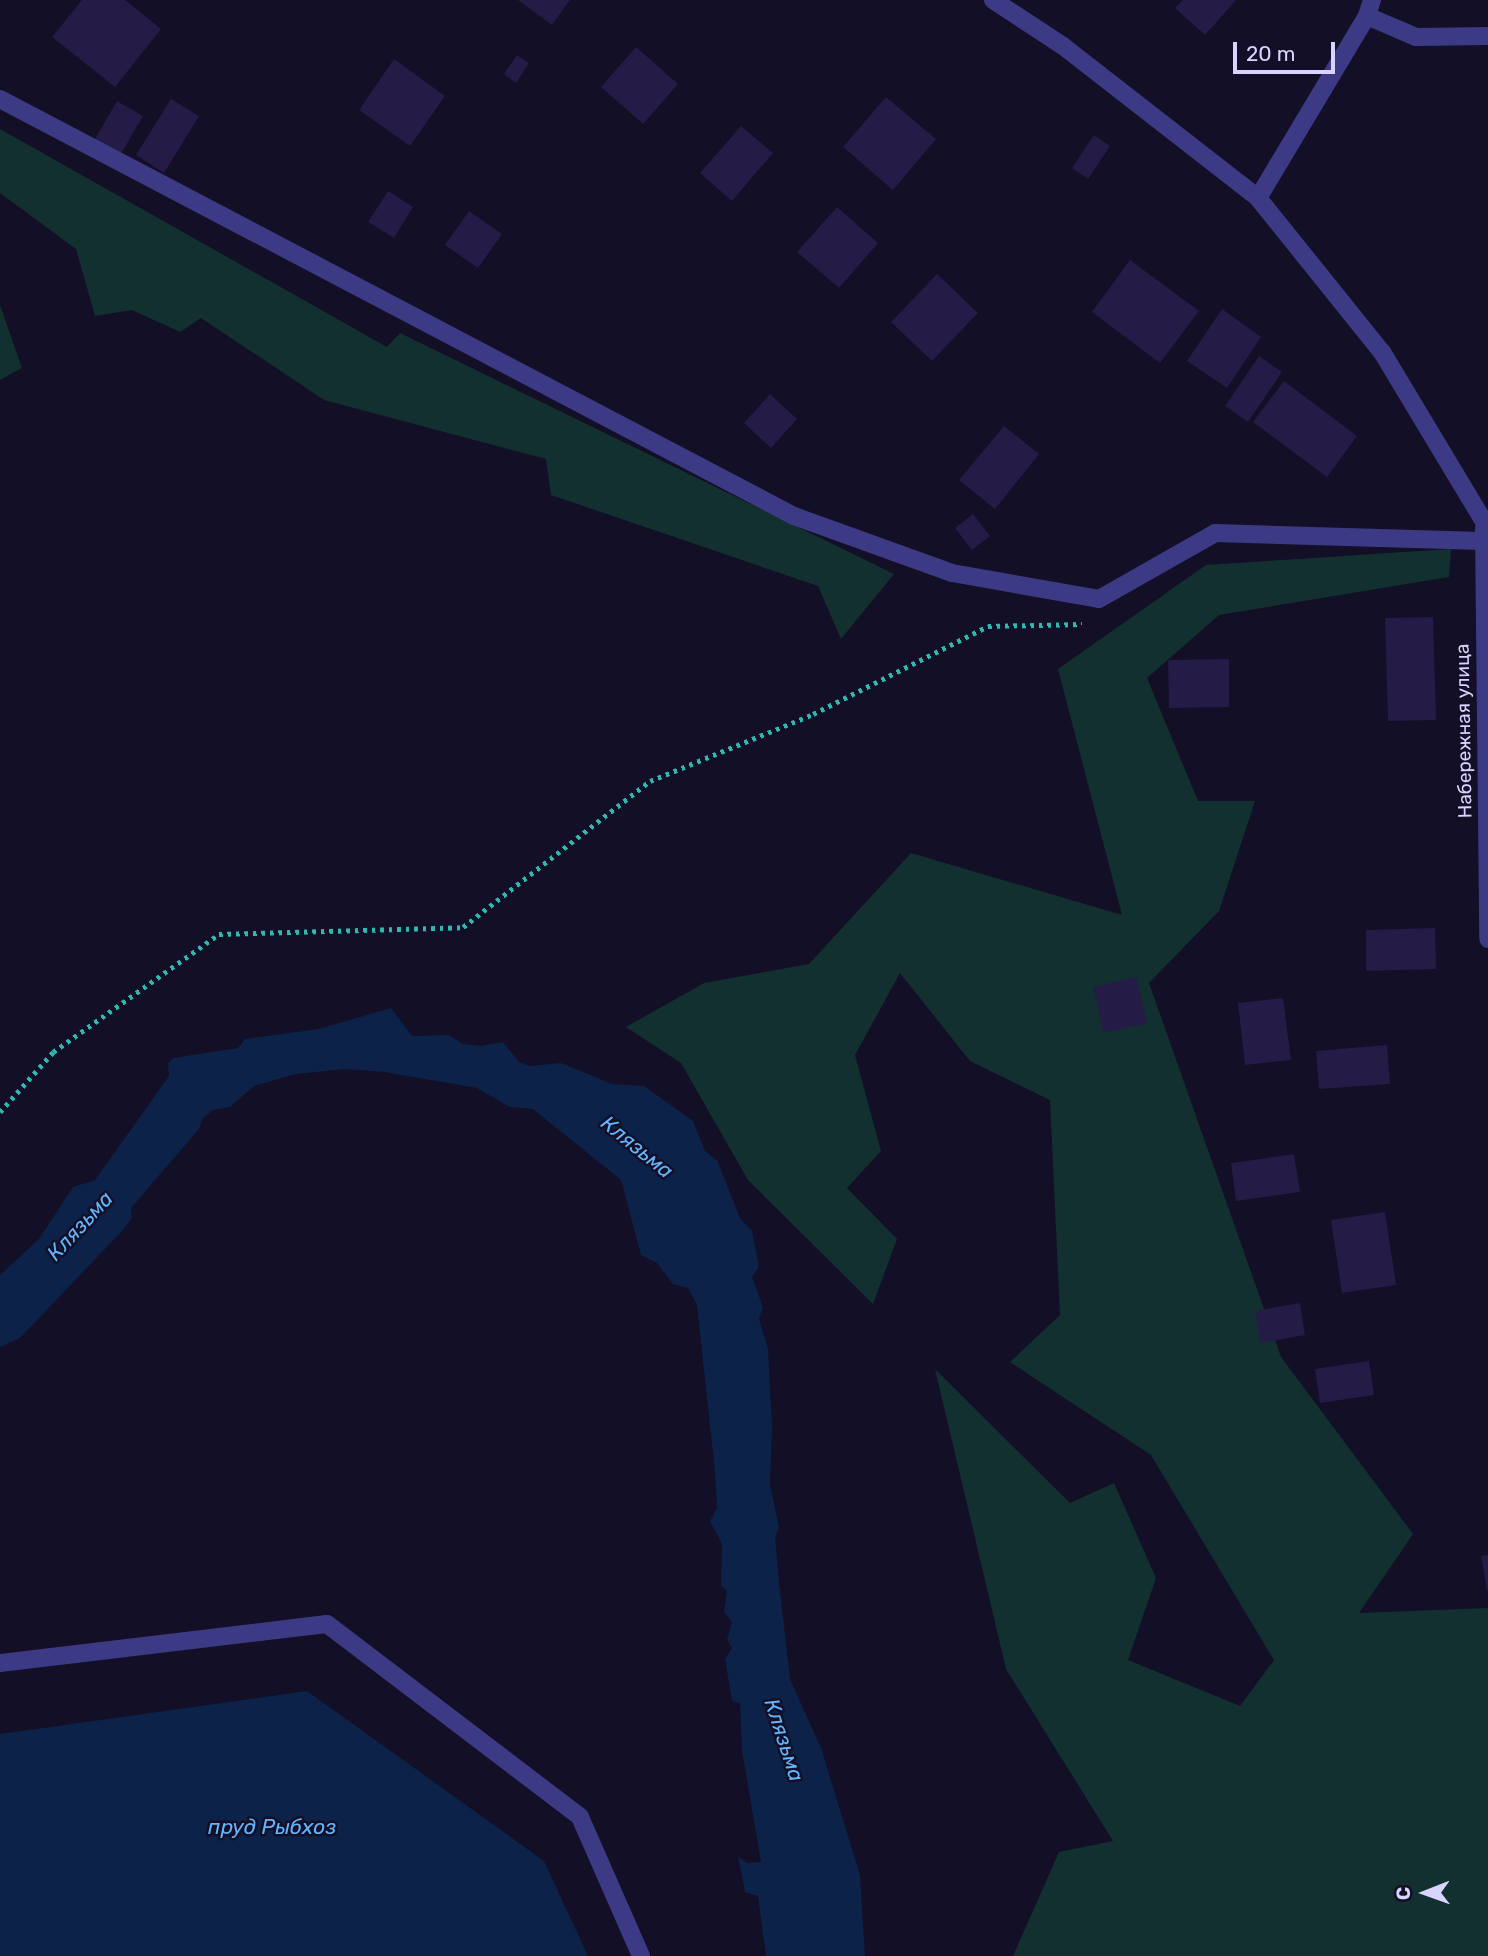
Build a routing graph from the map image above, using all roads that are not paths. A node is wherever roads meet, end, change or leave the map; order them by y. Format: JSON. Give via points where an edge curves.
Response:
{"nodes":[{"id":1,"x":993,"y":0,"type":"edge"},
{"id":2,"x":1369,"y":8,"type":"edge"},
{"id":3,"x":1488,"y":36,"type":"edge"},
{"id":4,"x":0,"y":99,"type":"edge"},
{"id":5,"x":1258,"y":198,"type":"junction"},
{"id":6,"x":1486,"y":523,"type":"edge"},
{"id":7,"x":1482,"y":541,"type":"junction"},
{"id":8,"x":1488,"y":939,"type":"edge"},
{"id":9,"x":0,"y":1663,"type":"edge"},
{"id":10,"x":641,"y":1956,"type":"edge"}],
"edges":[{"from":1,"to":5,"type":"street","via":[[1063,46]]},
{"from":2,"to":3,"type":"street","via":[[1416,37]]},
{"from":2,"to":5,"type":"street"},
{"from":4,"to":7,"type":"street","via":[[794,516],[951,573],[1099,598],[1215,533]]},
{"from":5,"to":6,"type":"street","via":[[1382,352]]},
{"from":6,"to":7,"type":"street","name":"Набережная улица"},
{"from":7,"to":8,"type":"street","name":"Набережная улица"},
{"from":9,"to":10,"type":"street","via":[[327,1624],[580,1817]]}]}
